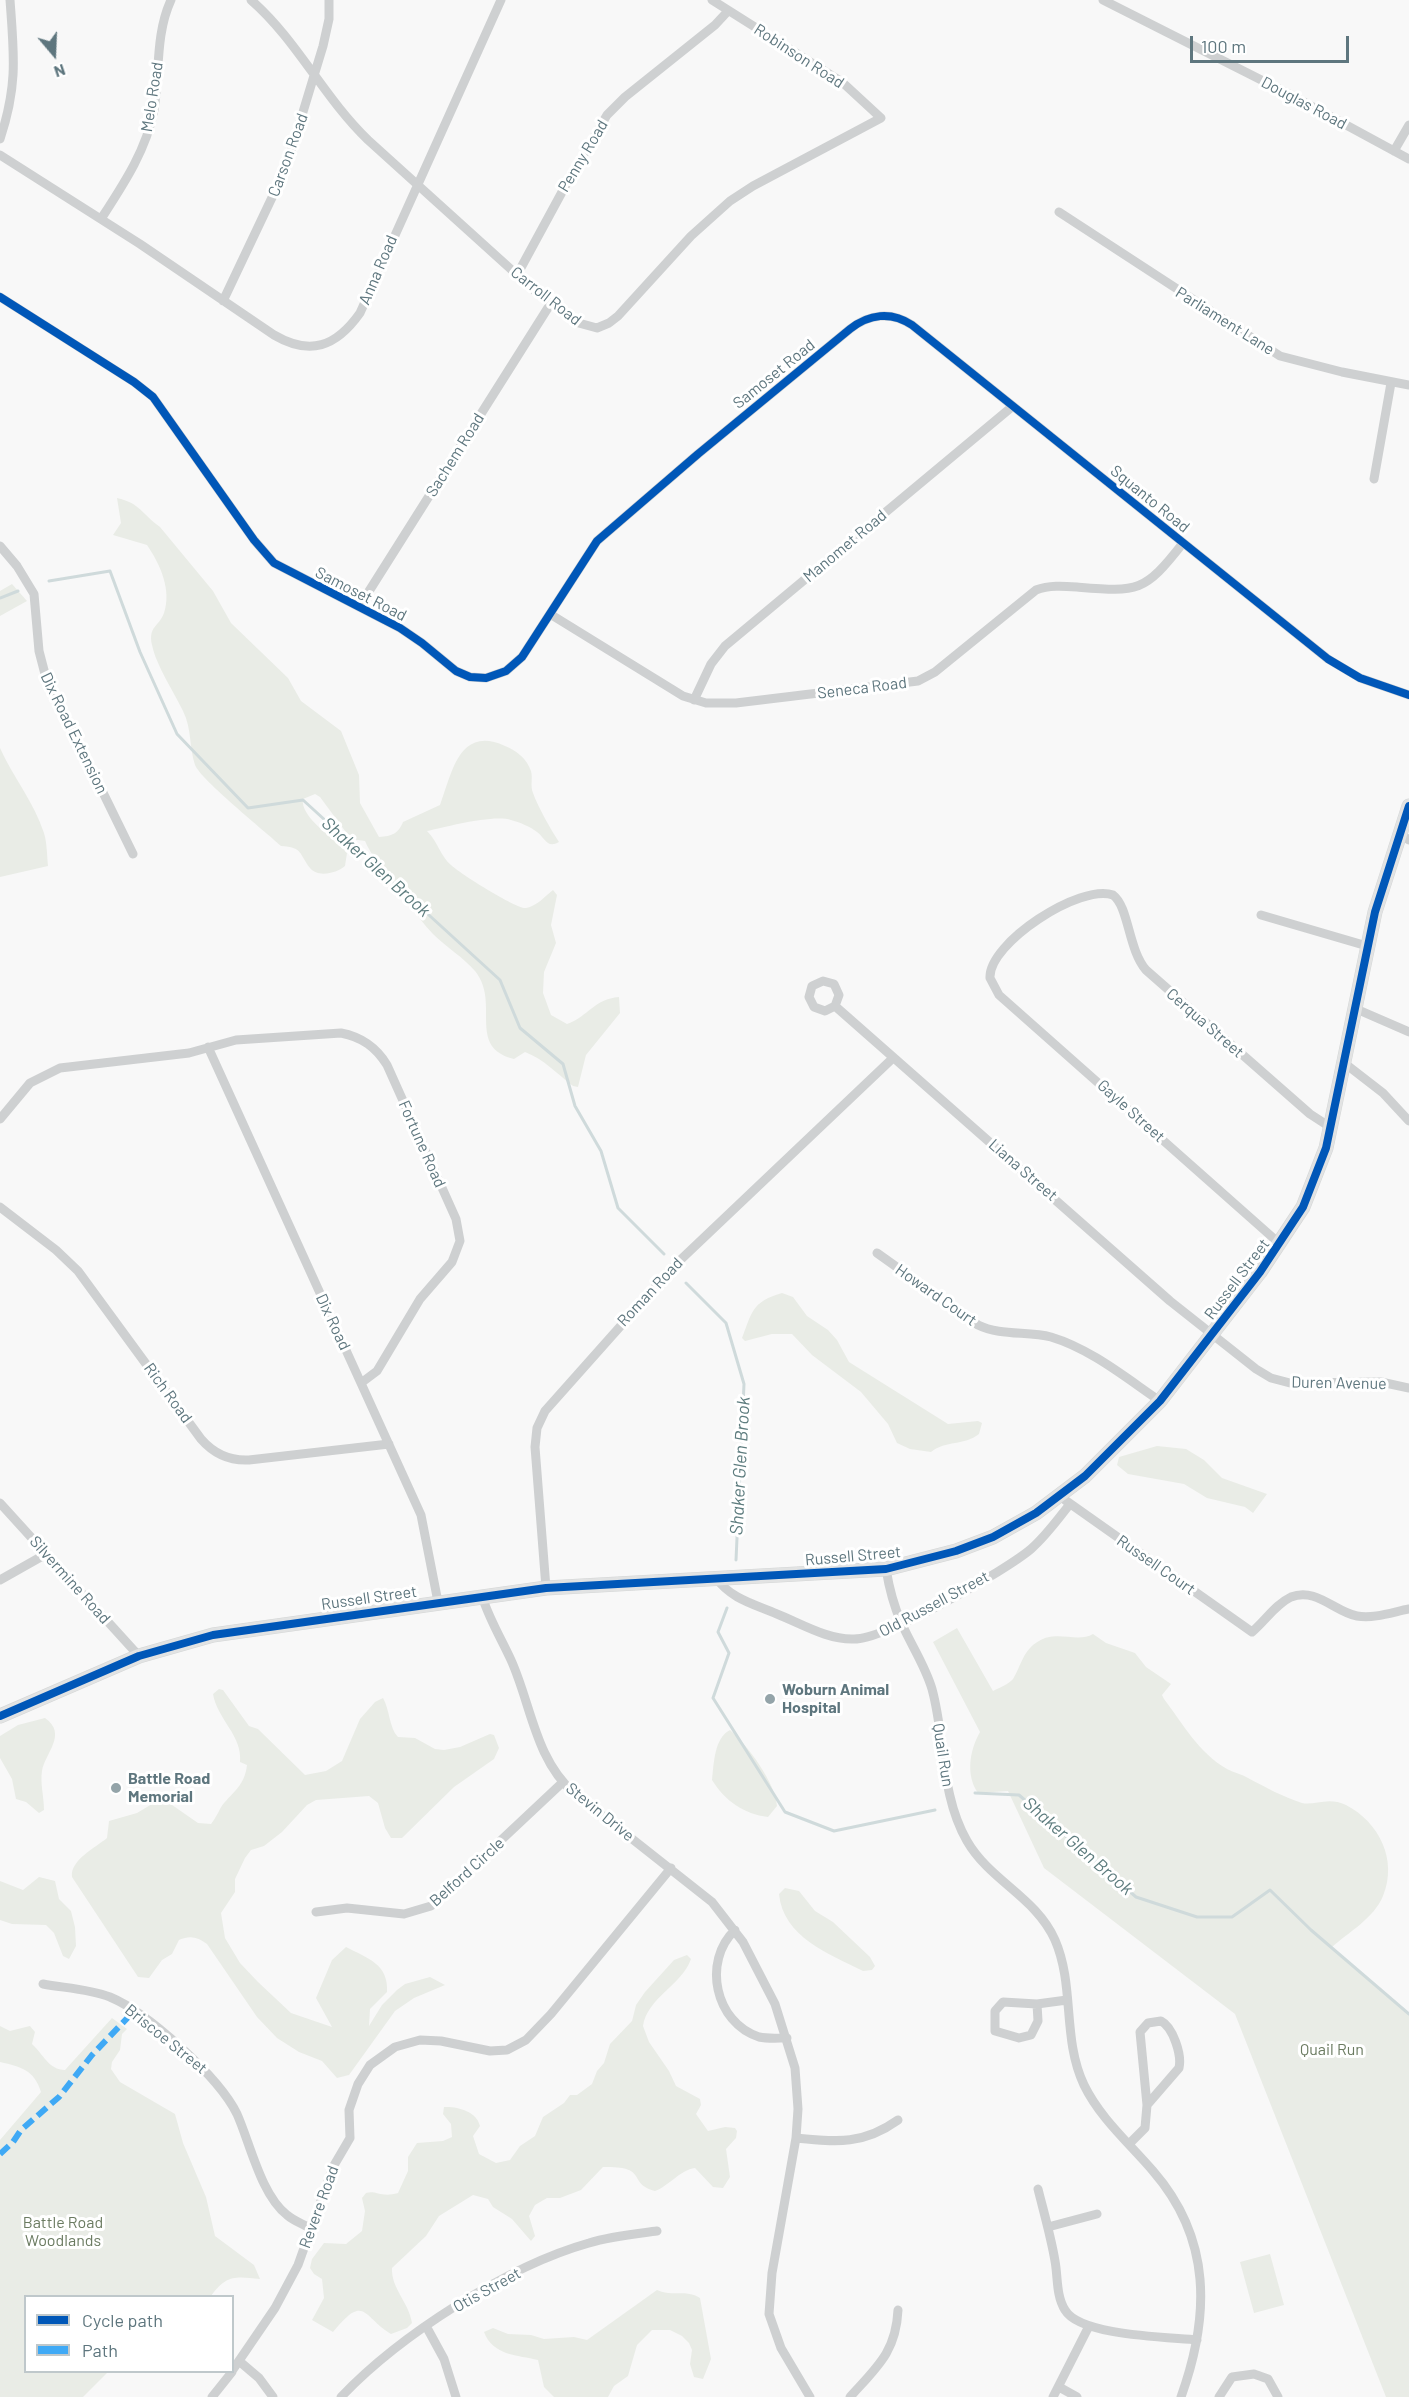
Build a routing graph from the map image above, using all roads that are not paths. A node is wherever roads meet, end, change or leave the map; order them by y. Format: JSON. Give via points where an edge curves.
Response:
{"nodes":[{"id":1,"x":10,"y":0,"type":"edge"},
{"id":2,"x":171,"y":0,"type":"edge"},
{"id":3,"x":250,"y":0,"type":"edge"},
{"id":4,"x":329,"y":0,"type":"edge"},
{"id":5,"x":501,"y":0,"type":"edge"},
{"id":6,"x":712,"y":0,"type":"edge"},
{"id":7,"x":1103,"y":0,"type":"edge"},
{"id":8,"x":728,"y":11,"type":"junction"},
{"id":9,"x":315,"y":77,"type":"junction"},
{"id":10,"x":882,"y":118,"type":"joint"},
{"id":11,"x":1409,"y":124,"type":"edge"},
{"id":12,"x":0,"y":139,"type":"edge"},
{"id":13,"x":1394,"y":151,"type":"junction"},
{"id":14,"x":0,"y":155,"type":"edge"},
{"id":15,"x":1409,"y":159,"type":"edge"},
{"id":16,"x":416,"y":184,"type":"junction"},
{"id":17,"x":1059,"y":212,"type":"dead end"},
{"id":18,"x":101,"y":219,"type":"junction"},
{"id":19,"x":517,"y":276,"type":"junction"},
{"id":20,"x":0,"y":297,"type":"edge"},
{"id":21,"x":223,"y":301,"type":"junction"},
{"id":22,"x":551,"y":303,"type":"junction"},
{"id":23,"x":880,"y":315,"type":"joint"},
{"id":24,"x":1390,"y":383,"type":"junction"},
{"id":25,"x":1409,"y":385,"type":"edge"},
{"id":26,"x":1013,"y":406,"type":"junction"},
{"id":27,"x":1374,"y":479,"type":"dead end"},
{"id":28,"x":1183,"y":543,"type":"junction"},
{"id":29,"x":0,"y":546,"type":"edge"},
{"id":30,"x":359,"y":607,"type":"junction"},
{"id":31,"x":550,"y":614,"type":"junction"},
{"id":32,"x":1409,"y":695,"type":"edge"},
{"id":33,"x":694,"y":700,"type":"junction"},
{"id":34,"x":1409,"y":806,"type":"edge"},
{"id":35,"x":1404,"y":837,"type":"edge"},
{"id":36,"x":133,"y":854,"type":"dead end"},
{"id":37,"x":1261,"y":915,"type":"dead end"},
{"id":38,"x":1367,"y":946,"type":"junction"},
{"id":39,"x":989,"y":972,"type":"joint"},
{"id":40,"x":835,"y":1006,"type":"dead end"},
{"id":41,"x":1354,"y":1008,"type":"junction"},
{"id":42,"x":1409,"y":1032,"type":"edge"},
{"id":43,"x":208,"y":1047,"type":"junction"},
{"id":44,"x":894,"y":1058,"type":"junction"},
{"id":45,"x":1343,"y":1062,"type":"junction"},
{"id":46,"x":0,"y":1119,"type":"edge"},
{"id":47,"x":1409,"y":1121,"type":"edge"},
{"id":48,"x":1330,"y":1127,"type":"junction"},
{"id":49,"x":0,"y":1208,"type":"edge"},
{"id":50,"x":1280,"y":1244,"type":"junction"},
{"id":51,"x":877,"y":1253,"type":"dead end"},
{"id":52,"x":1211,"y":1336,"type":"junction"},
{"id":53,"x":362,"y":1383,"type":"junction"},
{"id":54,"x":1409,"y":1388,"type":"edge"},
{"id":55,"x":1160,"y":1401,"type":"junction"},
{"id":56,"x":388,"y":1444,"type":"junction"},
{"id":57,"x":1065,"y":1500,"type":"junction"},
{"id":58,"x":0,"y":1503,"type":"edge"},
{"id":59,"x":46,"y":1554,"type":"junction"},
{"id":60,"x":886,"y":1569,"type":"junction"},
{"id":61,"x":716,"y":1578,"type":"junction"},
{"id":62,"x":0,"y":1580,"type":"edge"},
{"id":63,"x":546,"y":1588,"type":"junction"},
{"id":64,"x":482,"y":1596,"type":"junction"},
{"id":65,"x":438,"y":1602,"type":"junction"},
{"id":66,"x":1409,"y":1609,"type":"edge"},
{"id":67,"x":902,"y":1624,"type":"junction"},
{"id":68,"x":140,"y":1656,"type":"junction"},
{"id":69,"x":0,"y":1716,"type":"edge"},
{"id":70,"x":563,"y":1782,"type":"junction"},
{"id":71,"x":671,"y":1868,"type":"junction"},
{"id":72,"x":316,"y":1912,"type":"dead end"},
{"id":73,"x":735,"y":1930,"type":"junction"},
{"id":74,"x":43,"y":1984,"type":"dead end"},
{"id":75,"x":1067,"y":2000,"type":"junction"},
{"id":76,"x":1037,"y":2004,"type":"junction"},
{"id":77,"x":787,"y":2038,"type":"junction"},
{"id":78,"x":1147,"y":2105,"type":"junction"},
{"id":79,"x":898,"y":2120,"type":"dead end"},
{"id":80,"x":796,"y":2138,"type":"junction"},
{"id":81,"x":1129,"y":2144,"type":"junction"},
{"id":82,"x":1038,"y":2189,"type":"dead end"},
{"id":83,"x":1097,"y":2214,"type":"dead end"},
{"id":84,"x":1048,"y":2227,"type":"junction"},
{"id":85,"x":311,"y":2229,"type":"junction"},
{"id":86,"x":657,"y":2231,"type":"dead end"},
{"id":87,"x":898,"y":2310,"type":"dead end"},
{"id":88,"x":426,"y":2326,"type":"junction"},
{"id":89,"x":1089,"y":2326,"type":"junction"},
{"id":90,"x":1197,"y":2340,"type":"junction"},
{"id":91,"x":239,"y":2361,"type":"junction"},
{"id":92,"x":234,"y":2368,"type":"edge"},
{"id":93,"x":230,"y":2373,"type":"edge"},
{"id":94,"x":1059,"y":2387,"type":"junction"},
{"id":95,"x":212,"y":2397,"type":"edge"},
{"id":96,"x":273,"y":2397,"type":"edge"},
{"id":97,"x":341,"y":2397,"type":"edge"},
{"id":98,"x":456,"y":2397,"type":"edge"},
{"id":99,"x":810,"y":2397,"type":"edge"},
{"id":100,"x":850,"y":2397,"type":"edge"},
{"id":101,"x":1053,"y":2397,"type":"edge"},
{"id":102,"x":1077,"y":2397,"type":"edge"},
{"id":103,"x":1181,"y":2397,"type":"edge"},
{"id":104,"x":1219,"y":2397,"type":"edge"},
{"id":105,"x":1278,"y":2397,"type":"edge"}],
"edges":[{"from":1,"to":12,"type":"street","via":[[14,78]]},
{"from":2,"to":18,"type":"street","name":"Melo Road","via":[[162,28],[149,129],[135,164]]},
{"from":3,"to":9,"type":"street","name":"Carroll Road","via":[[276,26]]},
{"from":4,"to":9,"type":"street","name":"Carson Road","via":[[329,19]]},
{"from":5,"to":16,"type":"street","name":"Anna Road"},
{"from":6,"to":8,"type":"street","name":"Robinson Road"},
{"from":7,"to":13,"type":"street","name":"Douglas Road"},
{"from":8,"to":10,"type":"street","name":"Robinson Road","via":[[842,82]]},
{"from":8,"to":19,"type":"street","name":"Penny Road","via":[[607,115]]},
{"from":9,"to":16,"type":"street","name":"Carroll Road","via":[[356,128]]},
{"from":9,"to":21,"type":"street","name":"Carson Road","via":[[286,168]]},
{"from":10,"to":22,"type":"street","name":"Carroll Road","via":[[730,201],[691,236],[633,302],[609,323],[597,328],[581,325]]},
{"from":11,"to":13,"type":"street"},
{"from":13,"to":15,"type":"street","name":"Douglas Road"},
{"from":14,"to":18,"type":"street","name":"Anna Road"},
{"from":16,"to":19,"type":"street","name":"Carroll Road"},
{"from":16,"to":21,"type":"street","name":"Anna Road","via":[[360,313],[331,340],[310,348],[290,345]]},
{"from":17,"to":24,"type":"street","name":"Parliament Lane","via":[[1280,356]]},
{"from":18,"to":21,"type":"street","name":"Anna Road"},
{"from":19,"to":22,"type":"street","name":"Carroll Road"},
{"from":20,"to":30,"type":"street","name":"Samoset Road","via":[[148,392],[268,558]]},
{"from":22,"to":30,"type":"street","name":"Sachem Road"},
{"from":23,"to":26,"type":"street","name":"Squanto Road","via":[[896,316],[912,325]]},
{"from":23,"to":31,"type":"street","name":"Samoset Road","via":[[850,329],[605,533]]},
{"from":24,"to":25,"type":"street","name":"Parliament Lane"},
{"from":24,"to":27,"type":"street"},
{"from":26,"to":28,"type":"street","name":"Squanto Road"},
{"from":26,"to":33,"type":"street","name":"Manomet Road","via":[[725,646],[711,663]]},
{"from":28,"to":32,"type":"street","name":"Squanto Road","via":[[1335,664],[1360,678]]},
{"from":28,"to":33,"type":"street","name":"Seneca Road","via":[[1159,573],[1135,588],[1118,591],[1052,586],[1035,590],[935,672],[918,681],[731,704]]},
{"from":29,"to":36,"type":"street","name":"Dix Road Extension","via":[[33,591],[45,674]]},
{"from":30,"to":31,"type":"street","name":"Samoset Road","via":[[416,639],[456,671],[481,678],[514,665]]},
{"from":31,"to":33,"type":"street","name":"Seneca Road"},
{"from":34,"to":35,"type":"street","name":"Russell Street"},
{"from":35,"to":38,"type":"street","name":"Russell Street","via":[[1384,879]]},
{"from":37,"to":38,"type":"street"},
{"from":38,"to":41,"type":"street","name":"Russell Street"},
{"from":39,"to":48,"type":"street","name":"Cerqua Street","via":[[1000,949],[1032,924],[1085,897],[1113,895],[1121,904],[1134,953],[1146,970],[1310,1114]]},
{"from":39,"to":50,"type":"street","name":"Gayle Street","via":[[999,995]]},
{"from":40,"to":44,"type":"street","name":"Liana Street"},
{"from":41,"to":42,"type":"street"},
{"from":41,"to":45,"type":"street","name":"Russell Street"},
{"from":43,"to":46,"type":"street","via":[[189,1053],[52,1070],[24,1088]]},
{"from":43,"to":53,"type":"street","name":"Dix Road"},
{"from":43,"to":53,"type":"street","name":"Fortune Road","via":[[236,1040],[341,1034],[357,1037],[371,1046],[387,1065],[458,1223],[460,1240],[452,1262],[416,1305],[377,1371]]},
{"from":44,"to":52,"type":"street","name":"Liana Street"},
{"from":44,"to":63,"type":"street","name":"Roman Road","via":[[674,1266],[545,1411],[534,1447]]},
{"from":45,"to":47,"type":"street","via":[[1383,1093]]},
{"from":45,"to":48,"type":"street","name":"Russell Street"},
{"from":48,"to":50,"type":"street","name":"Russell Street","via":[[1313,1187]]},
{"from":49,"to":56,"type":"street","name":"Rich Road","via":[[78,1271],[201,1439],[216,1452],[249,1460]]},
{"from":50,"to":52,"type":"street","name":"Russell Street"},
{"from":51,"to":55,"type":"street","name":"Howard Court","via":[[978,1325],[1042,1335],[1071,1344]]},
{"from":52,"to":54,"type":"street","name":"Duren Avenue","via":[[1277,1380],[1381,1382]]},
{"from":52,"to":55,"type":"street","name":"Russell Street"},
{"from":53,"to":56,"type":"street","name":"Dix Road"},
{"from":55,"to":57,"type":"street","name":"Russell Street"},
{"from":56,"to":65,"type":"street","name":"Dix Road","via":[[423,1521]]},
{"from":57,"to":60,"type":"street","name":"Russell Street","via":[[974,1545]]},
{"from":57,"to":66,"type":"street","name":"Russell Court","via":[[1252,1632],[1284,1602],[1300,1595],[1314,1596],[1361,1617]]},
{"from":57,"to":67,"type":"street","name":"Old Russell Street","via":[[1045,1535],[1024,1554]]},
{"from":58,"to":59,"type":"street","name":"Silvermine Road"},
{"from":59,"to":62,"type":"street"},
{"from":59,"to":68,"type":"street","name":"Silvermine Road"},
{"from":60,"to":61,"type":"street","name":"Russell Street"},
{"from":60,"to":67,"type":"street","name":"Quail Run"},
{"from":61,"to":63,"type":"street","name":"Russell Street"},
{"from":61,"to":67,"type":"street","name":"Old Russell Street","via":[[734,1597],[832,1636],[867,1638]]},
{"from":63,"to":64,"type":"street","name":"Russell Street"},
{"from":64,"to":65,"type":"street","name":"Russell Street"},
{"from":64,"to":70,"type":"street","name":"Stevin Drive","via":[[538,1737]]},
{"from":65,"to":68,"type":"street","name":"Russell Street","via":[[213,1635]]},
{"from":67,"to":75,"type":"street","name":"Quail Run","via":[[932,1690],[946,1780],[960,1829],[982,1863],[1025,1898],[1051,1930],[1063,1962]]},
{"from":68,"to":69,"type":"street","name":"Russell Street"},
{"from":70,"to":71,"type":"street","name":"Stevin Drive"},
{"from":70,"to":72,"type":"street","name":"Belford Circle","via":[[431,1906],[404,1914],[347,1908]]},
{"from":71,"to":73,"type":"street","name":"Stevin Drive","via":[[712,1902]]},
{"from":71,"to":85,"type":"street","name":"Revere Road","via":[[526,2040],[496,2051],[420,2040],[395,2047],[376,2059],[355,2091],[348,2118],[350,2138],[333,2167]]},
{"from":73,"to":77,"type":"street","name":"Stevin Drive","via":[[764,1981]]},
{"from":73,"to":77,"type":"street","via":[[718,1957],[717,1982],[725,2009],[756,2036]]},
{"from":74,"to":85,"type":"street","name":"Briscoe Street","via":[[118,2001],[205,2068],[236,2112],[276,2203],[287,2215]]},
{"from":75,"to":76,"type":"street"},
{"from":75,"to":81,"type":"street","name":"Quail Run","via":[[1073,2049],[1083,2083],[1098,2109]]},
{"from":76,"to":76,"type":"street","via":[[1003,2002],[995,2011],[995,2031],[1019,2038],[1031,2035],[1038,2021]]},
{"from":77,"to":80,"type":"street","name":"Stevin Drive","via":[[798,2087]]},
{"from":78,"to":78,"type":"street","via":[[1180,2064],[1169,2028],[1161,2021],[1148,2023],[1140,2032]]},
{"from":78,"to":81,"type":"street","via":[[1145,2128]]},
{"from":79,"to":80,"type":"street","via":[[862,2139]]},
{"from":80,"to":99,"type":"street","name":"Stevin Drive","via":[[772,2272],[769,2314],[777,2340]]},
{"from":81,"to":90,"type":"street","name":"Quail Run","via":[[1165,2186],[1193,2238],[1201,2276]]},
{"from":82,"to":84,"type":"street"},
{"from":83,"to":84,"type":"street"},
{"from":84,"to":89,"type":"street","via":[[1062,2304],[1068,2315]]},
{"from":85,"to":91,"type":"street","name":"Revere Road","via":[[286,2290]]},
{"from":86,"to":88,"type":"street","name":"Otis Street","via":[[605,2238],[566,2250],[482,2292]]},
{"from":87,"to":100,"type":"street","via":[[892,2346]]},
{"from":88,"to":97,"type":"street","name":"Otis Street","via":[[384,2356]]},
{"from":88,"to":98,"type":"street","via":[[444,2359]]},
{"from":89,"to":90,"type":"street"},
{"from":89,"to":94,"type":"street"},
{"from":90,"to":103,"type":"street","name":"Quail Run"},
{"from":91,"to":92,"type":"street","name":"Revere Road"},
{"from":91,"to":96,"type":"street"},
{"from":93,"to":95,"type":"street","name":"Revere Road"},
{"from":94,"to":101,"type":"street"},
{"from":94,"to":102,"type":"street"},
{"from":104,"to":105,"type":"street","via":[[1232,2377],[1254,2374],[1268,2379]]}]}
